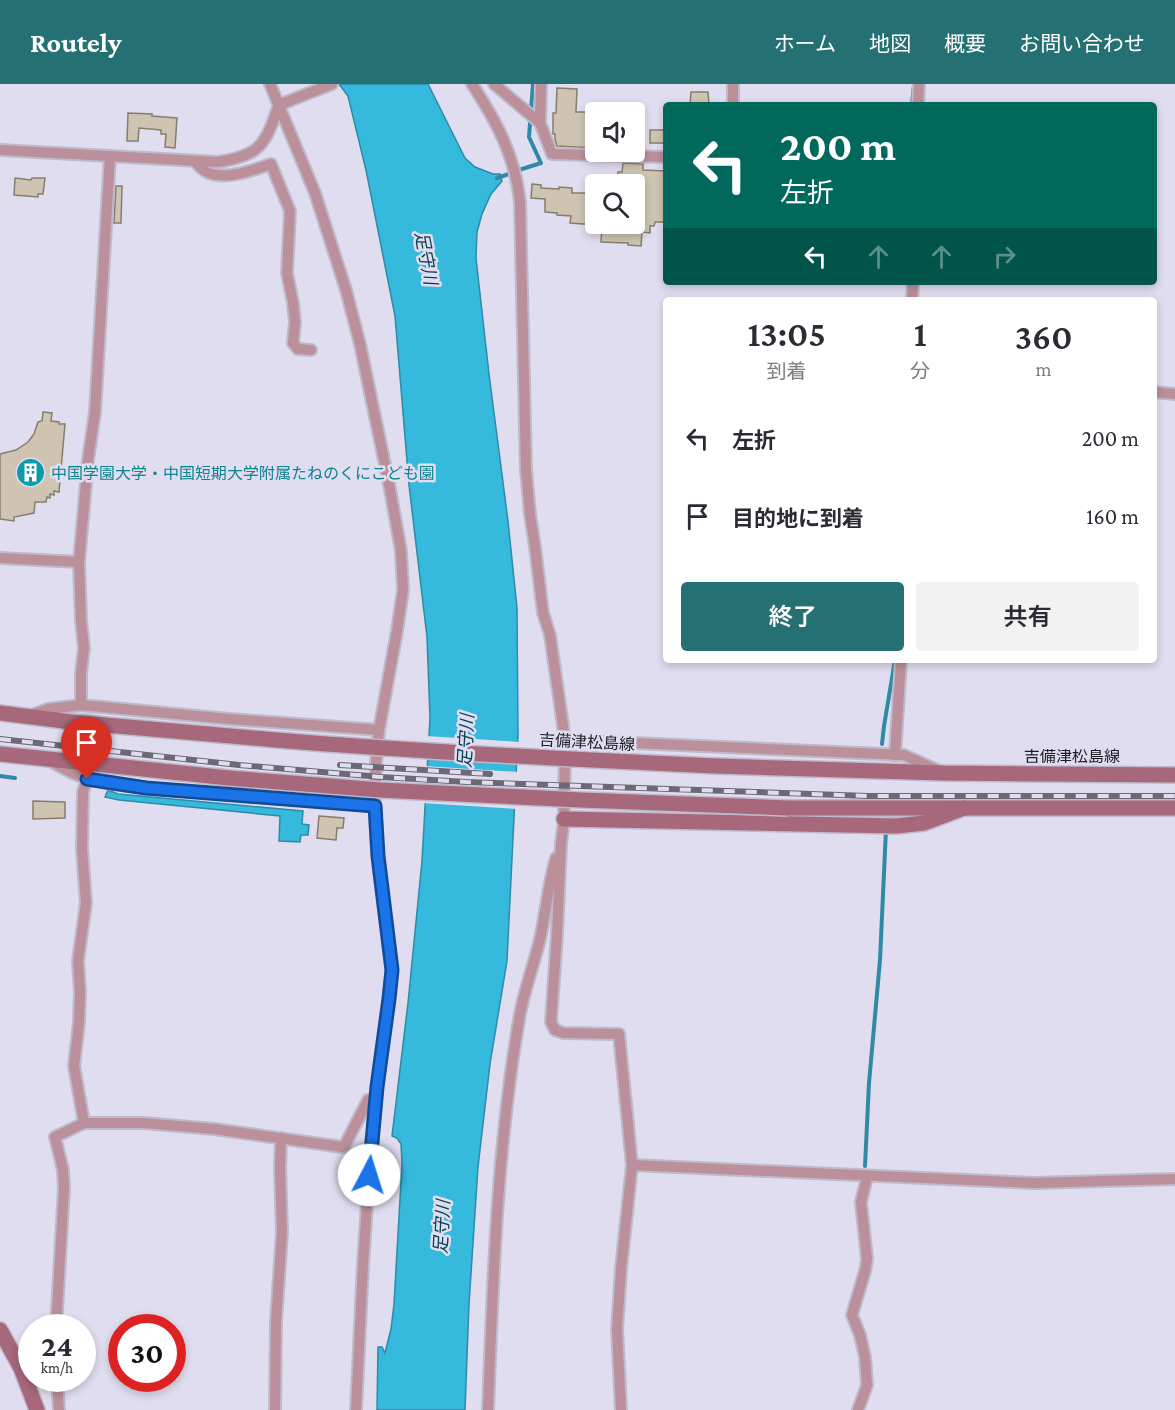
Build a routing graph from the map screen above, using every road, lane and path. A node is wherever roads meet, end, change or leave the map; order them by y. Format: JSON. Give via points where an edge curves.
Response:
{"nodes":[{"id":1,"x":270,"y":84,"type":"edge"},
{"id":2,"x":332,"y":84,"type":"edge"},
{"id":3,"x":472,"y":84,"type":"edge"},
{"id":4,"x":494,"y":84,"type":"edge"},
{"id":5,"x":541,"y":84,"type":"edge"},
{"id":6,"x":733,"y":84,"type":"edge"},
{"id":7,"x":919,"y":84,"type":"edge"},
{"id":8,"x":733,"y":102,"type":"edge"},
{"id":9,"x":918,"y":102,"type":"edge"},
{"id":10,"x":282,"y":104,"type":"junction"},
{"id":11,"x":534,"y":118,"type":"junction"},
{"id":12,"x":0,"y":150,"type":"edge"},
{"id":13,"x":110,"y":156,"type":"junction"},
{"id":14,"x":663,"y":157,"type":"edge"},
{"id":15,"x":194,"y":161,"type":"junction"},
{"id":16,"x":311,"y":350,"type":"dead end"},
{"id":17,"x":1157,"y":392,"type":"edge"},
{"id":18,"x":1175,"y":394,"type":"edge"},
{"id":19,"x":0,"y":558,"type":"edge"},
{"id":20,"x":79,"y":562,"type":"junction"},
{"id":21,"x":901,"y":663,"type":"edge"},
{"id":22,"x":81,"y":705,"type":"junction"},
{"id":23,"x":0,"y":712,"type":"edge"},
{"id":24,"x":28,"y":716,"type":"junction"},
{"id":25,"x":379,"y":730,"type":"junction"},
{"id":26,"x":565,"y":740,"type":"junction"},
{"id":27,"x":0,"y":754,"type":"edge"},
{"id":28,"x":895,"y":754,"type":"junction"},
{"id":29,"x":50,"y":760,"type":"junction"},
{"id":30,"x":943,"y":773,"type":"junction"},
{"id":31,"x":1175,"y":775,"type":"edge"},
{"id":32,"x":87,"y":779,"type":"junction"},
{"id":33,"x":375,"y":806,"type":"junction"},
{"id":34,"x":964,"y":808,"type":"junction"},
{"id":35,"x":1175,"y":808,"type":"edge"},
{"id":36,"x":564,"y":819,"type":"junction"},
{"id":37,"x":561,"y":844,"type":"junction"},
{"id":38,"x":376,"y":1099,"type":"junction"},
{"id":39,"x":84,"y":1122,"type":"junction"},
{"id":40,"x":281,"y":1138,"type":"junction"},
{"id":41,"x":632,"y":1165,"type":"junction"},
{"id":42,"x":867,"y":1177,"type":"junction"},
{"id":43,"x":1175,"y":1179,"type":"edge"},
{"id":44,"x":57,"y":1314,"type":"edge"},
{"id":45,"x":0,"y":1330,"type":"edge"},
{"id":46,"x":12,"y":1353,"type":"junction"},
{"id":47,"x":18,"y":1353,"type":"edge"},
{"id":48,"x":58,"y":1392,"type":"edge"},
{"id":49,"x":36,"y":1410,"type":"edge"},
{"id":50,"x":59,"y":1410,"type":"edge"},
{"id":51,"x":275,"y":1410,"type":"edge"},
{"id":52,"x":356,"y":1410,"type":"edge"},
{"id":53,"x":488,"y":1410,"type":"edge"},
{"id":54,"x":621,"y":1410,"type":"edge"},
{"id":55,"x":858,"y":1410,"type":"edge"}],
"edges":[{"from":1,"to":10,"type":"street"},
{"from":2,"to":10,"type":"street"},
{"from":3,"to":26,"type":"street","via":[[502,136],[518,185],[526,470],[543,613],[550,634]]},
{"from":4,"to":11,"type":"street"},
{"from":5,"to":11,"type":"street"},
{"from":6,"to":8,"type":"street"},
{"from":7,"to":9,"type":"street"},
{"from":10,"to":15,"type":"street","via":[[254,152],[238,159]]},
{"from":10,"to":25,"type":"street","via":[[346,290],[401,551],[403,590]]},
{"from":11,"to":14,"type":"street","via":[[552,154]]},
{"from":12,"to":13,"type":"street"},
{"from":13,"to":15,"type":"street"},
{"from":13,"to":20,"type":"street","via":[[95,412]]},
{"from":15,"to":16,"type":"street","via":[[205,171],[219,175],[237,175],[271,164],[290,211],[287,273],[295,322],[293,343],[298,349]]},
{"from":17,"to":18,"type":"street"},
{"from":19,"to":20,"type":"street"},
{"from":20,"to":22,"type":"street","via":[[84,648]]},
{"from":21,"to":28,"type":"street"},
{"from":22,"to":24,"type":"street"},
{"from":22,"to":25,"type":"street"},
{"from":23,"to":24,"type":"main road","name":"吉備津松島線"},
{"from":24,"to":30,"type":"main road","name":"吉備津松島線","bridge":true,"via":[[276,740],[516,756]]},
{"from":25,"to":33,"type":"street"},
{"from":26,"to":28,"type":"street"},
{"from":26,"to":36,"type":"street"},
{"from":27,"to":29,"type":"main road"},
{"from":28,"to":30,"type":"street"},
{"from":29,"to":32,"type":"street"},
{"from":29,"to":34,"type":"main road","bridge":true,"via":[[380,790],[788,808]]},
{"from":30,"to":31,"type":"main road","name":"吉備津松島線"},
{"from":32,"to":33,"type":"street","via":[[146,788]]},
{"from":32,"to":39,"type":"street","via":[[83,792],[82,849],[86,903],[78,961],[79,1022],[74,1066]]},
{"from":33,"to":38,"type":"street","via":[[392,970]]},
{"from":34,"to":35,"type":"main road"},
{"from":34,"to":36,"type":"main road","via":[[924,823],[896,826]]},
{"from":36,"to":37,"type":"street"},
{"from":37,"to":41,"type":"street","via":[[551,1022],[555,1030],[564,1034],[619,1034]]},
{"from":37,"to":53,"type":"street","via":[[524,993],[502,1142]]},
{"from":38,"to":40,"type":"street","via":[[368,1100],[342,1147]]},
{"from":38,"to":52,"type":"street"},
{"from":39,"to":40,"type":"street","via":[[143,1123]]},
{"from":39,"to":44,"type":"street","via":[[54,1137],[64,1188]]},
{"from":40,"to":51,"type":"street"},
{"from":41,"to":42,"type":"street"},
{"from":41,"to":54,"type":"street","via":[[617,1329]]},
{"from":42,"to":43,"type":"street","via":[[1034,1183]]},
{"from":42,"to":55,"type":"street","via":[[861,1202],[867,1259],[852,1315],[865,1357],[867,1385]]},
{"from":45,"to":46,"type":"main road"},
{"from":46,"to":47,"type":"street"},
{"from":46,"to":49,"type":"main road"},
{"from":48,"to":50,"type":"street"}]}
